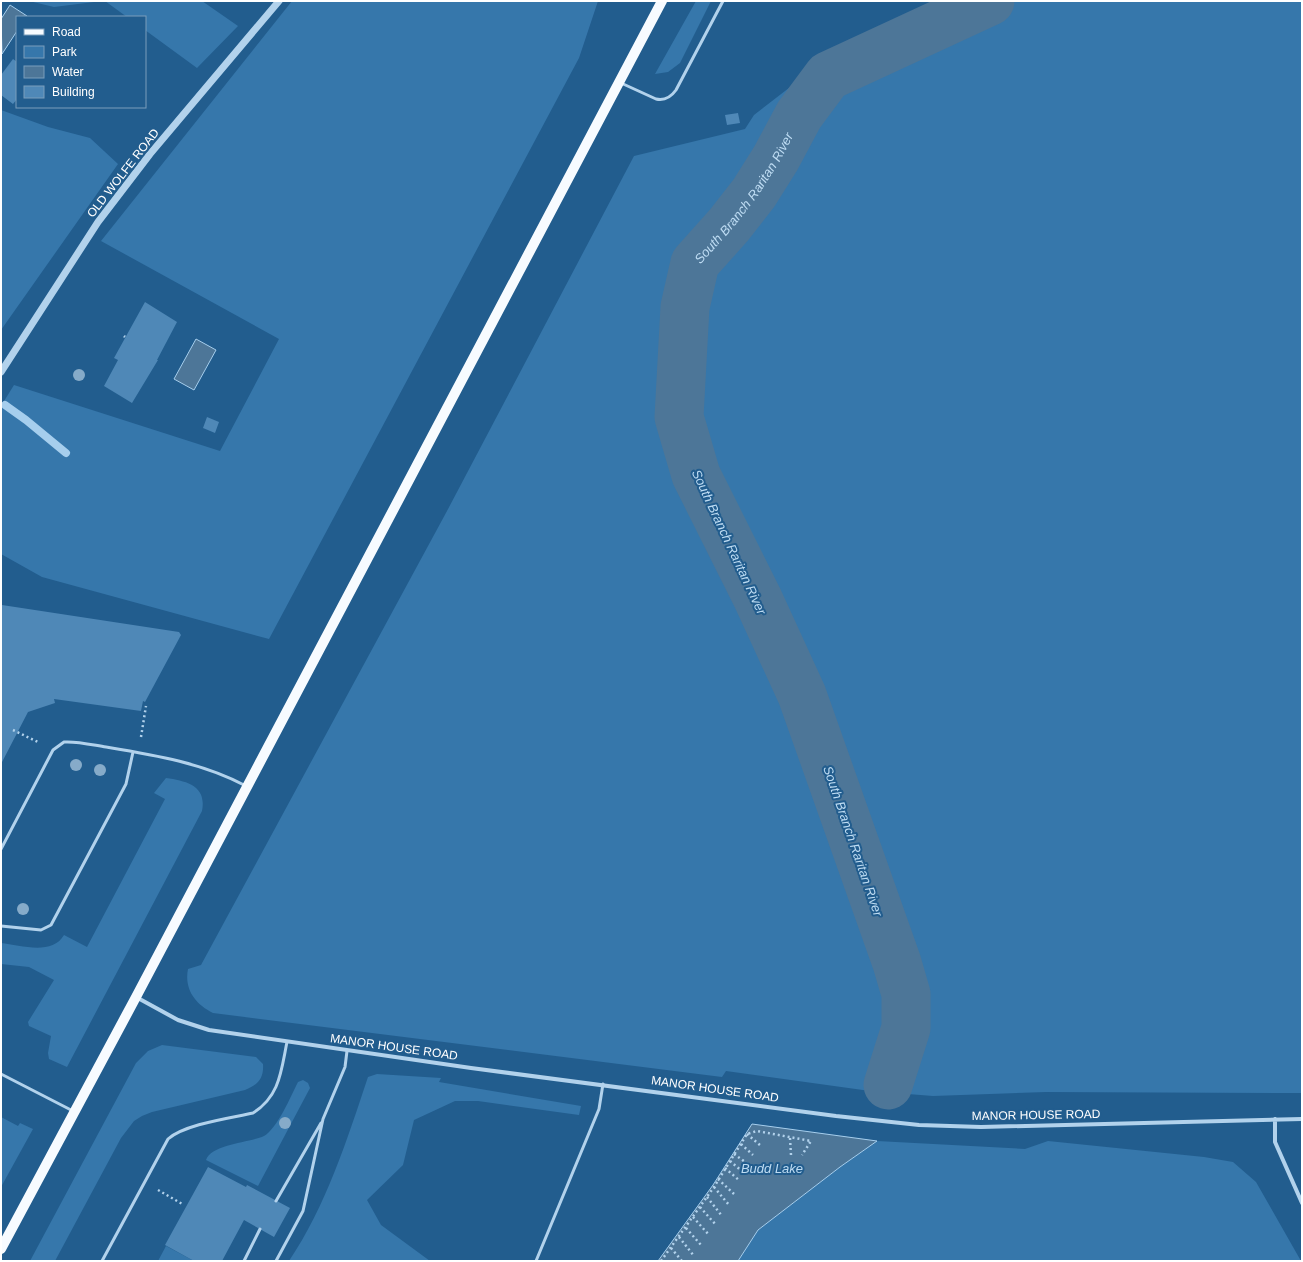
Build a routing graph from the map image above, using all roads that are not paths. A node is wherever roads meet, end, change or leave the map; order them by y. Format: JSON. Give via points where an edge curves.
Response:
{"nodes":[{"id":1,"x":279,"y":1,"type":"edge"},
{"id":2,"x":662,"y":1,"type":"edge"},
{"id":3,"x":723,"y":1,"type":"edge"},
{"id":4,"x":620,"y":82,"type":"junction"},
{"id":5,"x":1,"y":372,"type":"edge"},
{"id":6,"x":133,"y":752,"type":"junction"},
{"id":7,"x":247,"y":787,"type":"junction"},
{"id":8,"x":1,"y":849,"type":"edge"},
{"id":9,"x":1,"y":926,"type":"edge"},
{"id":10,"x":136,"y":997,"type":"junction"},
{"id":11,"x":287,"y":1042,"type":"junction"},
{"id":12,"x":347,"y":1050,"type":"junction"},
{"id":13,"x":1,"y":1074,"type":"edge"},
{"id":14,"x":603,"y":1084,"type":"junction"},
{"id":15,"x":75,"y":1112,"type":"junction"},
{"id":16,"x":323,"y":1119,"type":"junction"},
{"id":17,"x":1275,"y":1119,"type":"junction"},
{"id":18,"x":1302,"y":1119,"type":"edge"},
{"id":19,"x":276,"y":1201,"type":"dead end"},
{"id":20,"x":1302,"y":1203,"type":"edge"},
{"id":21,"x":260,"y":1229,"type":"dead end"},
{"id":22,"x":1,"y":1249,"type":"edge"},
{"id":23,"x":102,"y":1261,"type":"edge"},
{"id":24,"x":244,"y":1261,"type":"edge"},
{"id":25,"x":276,"y":1261,"type":"edge"},
{"id":26,"x":536,"y":1261,"type":"edge"}],
"edges":[{"from":1,"to":5,"type":"street","name":"OLD WOLFE ROAD","via":[[150,154],[98,222]]},
{"from":2,"to":4,"type":"main road"},
{"from":3,"to":4,"type":"lane","via":[[670,97],[656,99]]},
{"from":4,"to":7,"type":"main road"},
{"from":6,"to":7,"type":"lane","via":[[206,768]]},
{"from":6,"to":8,"type":"lane","via":[[68,741],[60,743],[52,750]]},
{"from":6,"to":9,"type":"lane","via":[[126,784],[51,925],[41,930]]},
{"from":7,"to":10,"type":"main road"},
{"from":10,"to":11,"type":"street","name":"MANOR HOUSE ROAD","via":[[194,1026]]},
{"from":10,"to":15,"type":"main road"},
{"from":11,"to":12,"type":"street","name":"MANOR HOUSE ROAD"},
{"from":11,"to":23,"type":"lane","via":[[279,1078],[268,1102],[253,1113],[190,1128],[168,1139]]},
{"from":12,"to":14,"type":"street","name":"MANOR HOUSE ROAD"},
{"from":12,"to":16,"type":"lane","via":[[345,1067]]},
{"from":13,"to":15,"type":"lane"},
{"from":14,"to":17,"type":"street","name":"MANOR HOUSE ROAD","via":[[883,1122],[954,1126]]},
{"from":14,"to":26,"type":"lane","via":[[599,1109]]},
{"from":15,"to":22,"type":"main road"},
{"from":16,"to":19,"type":"lane"},
{"from":16,"to":25,"type":"lane","via":[[303,1211]]},
{"from":17,"to":18,"type":"street","name":"MANOR HOUSE ROAD"},
{"from":17,"to":20,"type":"street","via":[[1275,1142]]},
{"from":21,"to":24,"type":"lane"}]}
